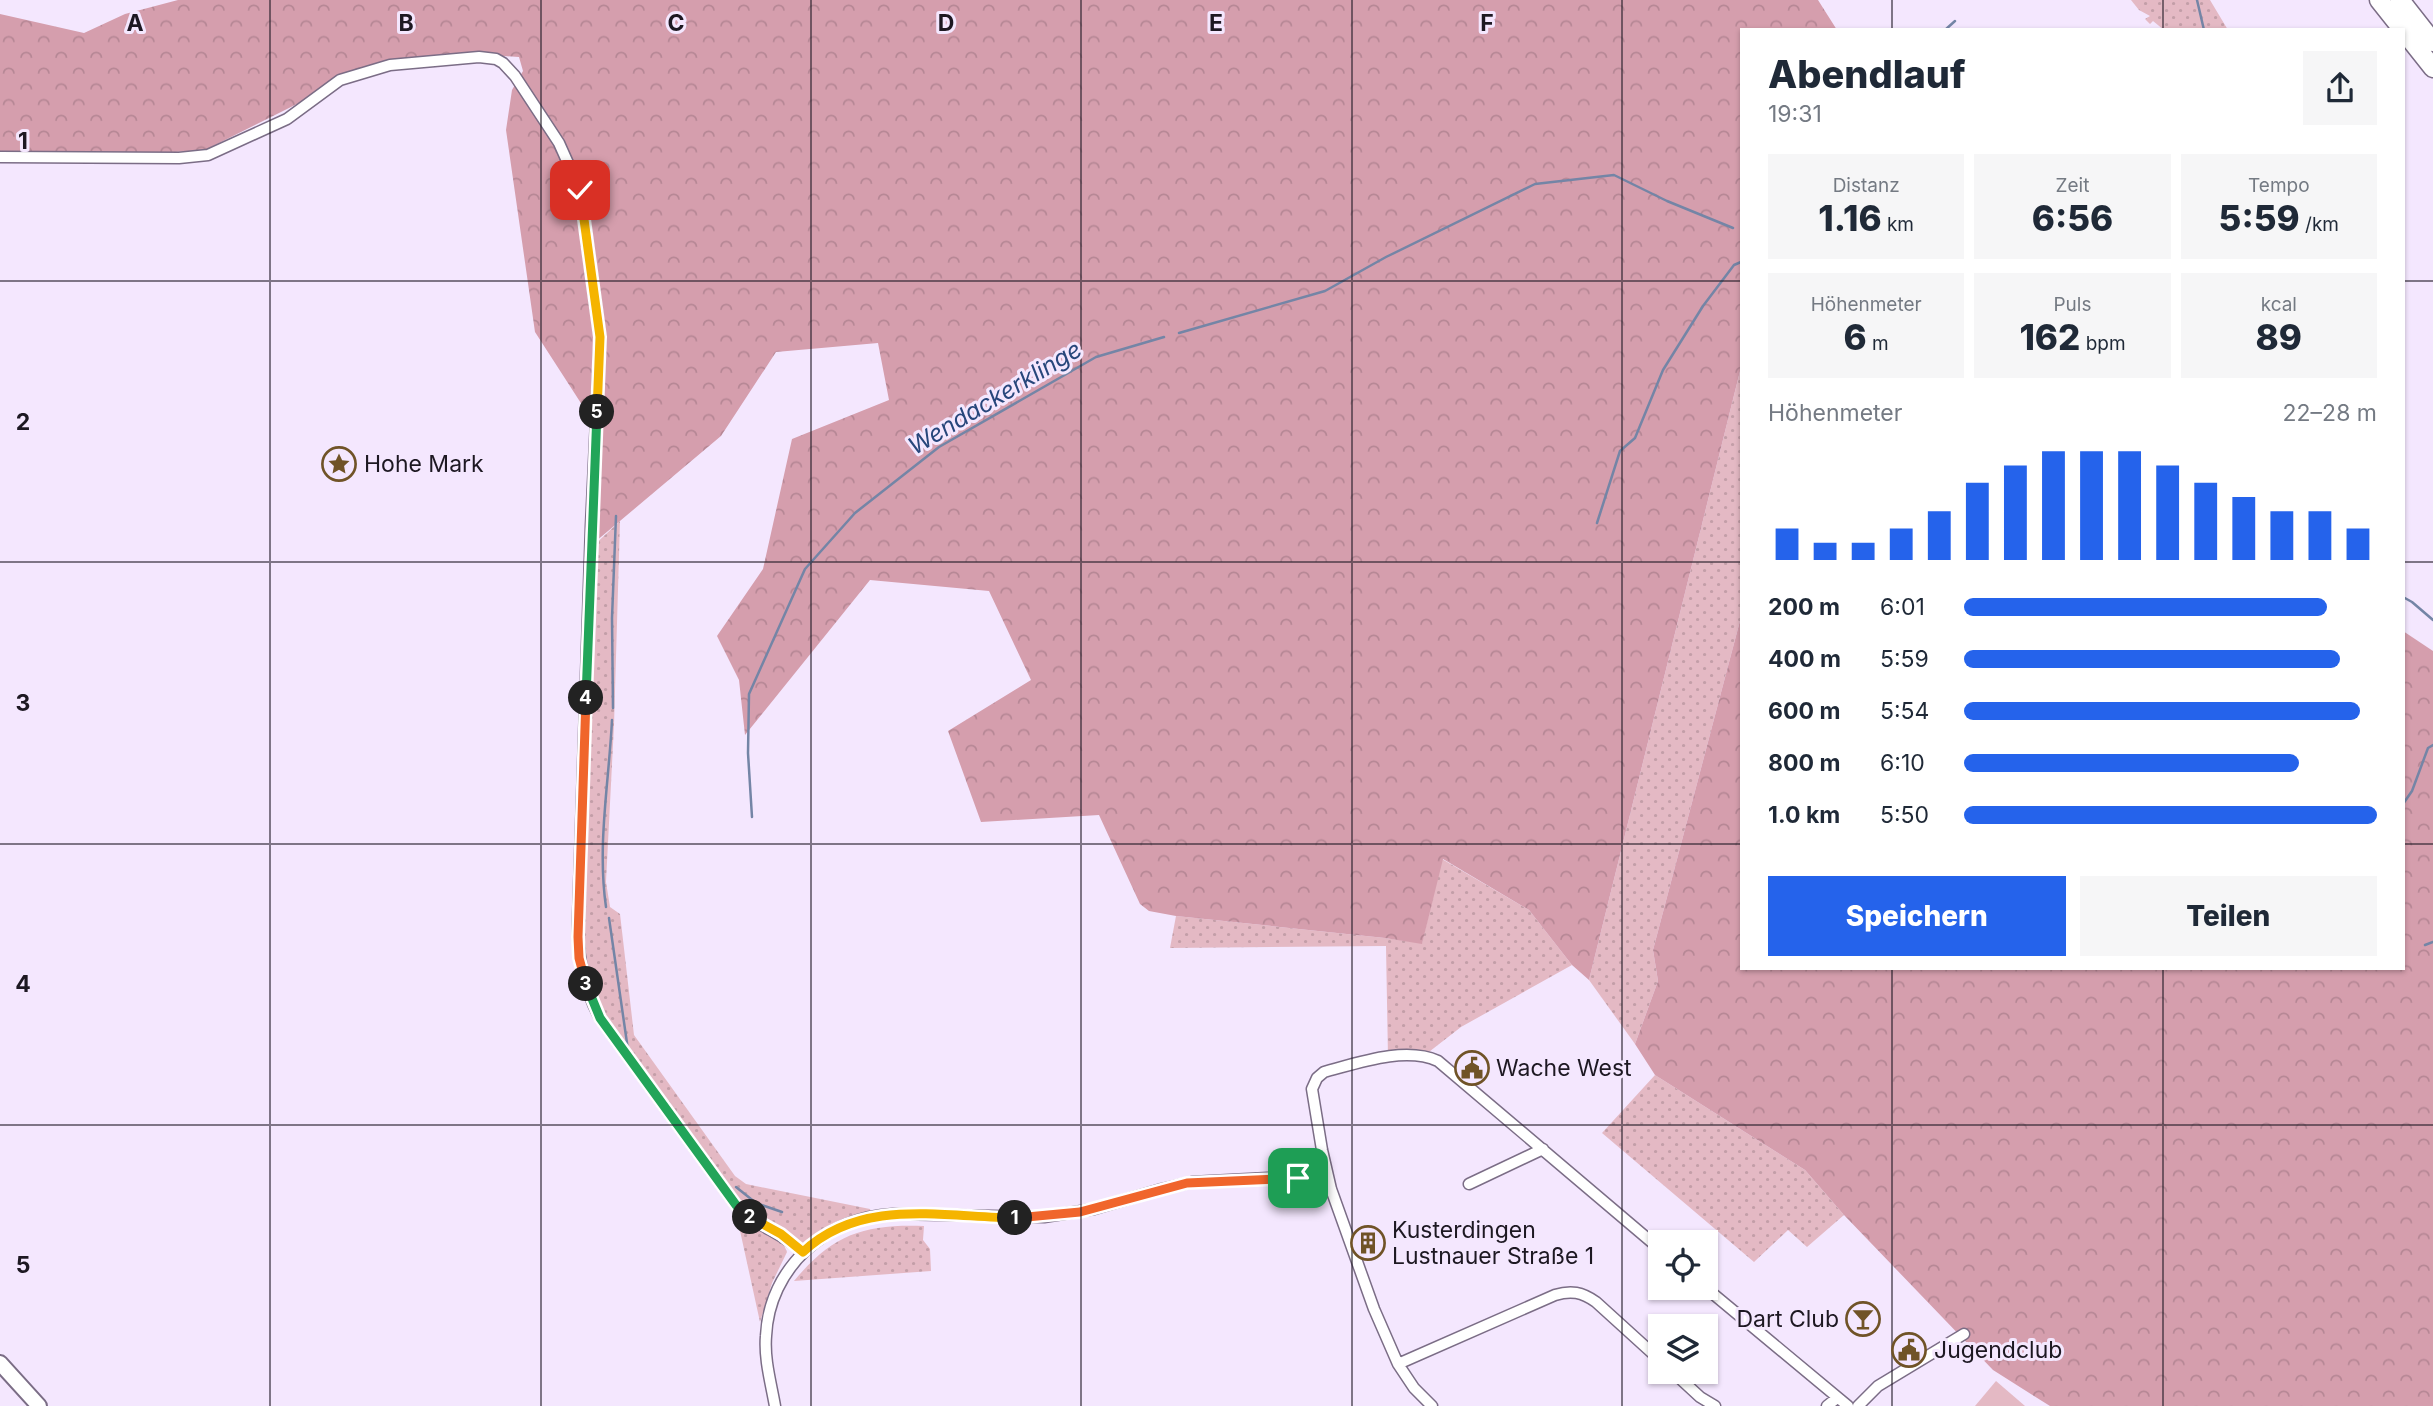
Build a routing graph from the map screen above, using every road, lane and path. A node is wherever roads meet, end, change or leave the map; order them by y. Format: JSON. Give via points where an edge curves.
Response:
{"nodes":[{"id":1,"x":2379,"y":0,"type":"edge"},
{"id":2,"x":2400,"y":0,"type":"edge"},
{"id":3,"x":2401,"y":28,"type":"edge"},
{"id":4,"x":2405,"y":33,"type":"edge"},
{"id":5,"x":2433,"y":41,"type":"edge"},
{"id":6,"x":2433,"y":68,"type":"edge"},
{"id":7,"x":0,"y":157,"type":"edge"},
{"id":8,"x":1543,"y":1149,"type":"junction"},
{"id":9,"x":1327,"y":1175,"type":"junction"},
{"id":10,"x":1469,"y":1184,"type":"dead end"},
{"id":11,"x":1648,"y":1239,"type":"edge"},
{"id":12,"x":803,"y":1252,"type":"junction"},
{"id":13,"x":1718,"y":1298,"type":"edge"},
{"id":14,"x":1964,"y":1334,"type":"dead end"},
{"id":15,"x":1648,"y":1348,"type":"edge"},
{"id":16,"x":0,"y":1363,"type":"edge"},
{"id":17,"x":1398,"y":1364,"type":"junction"},
{"id":18,"x":1686,"y":1384,"type":"edge"},
{"id":19,"x":1837,"y":1398,"type":"junction"},
{"id":20,"x":39,"y":1406,"type":"edge"},
{"id":21,"x":775,"y":1406,"type":"edge"},
{"id":22,"x":1432,"y":1406,"type":"edge"},
{"id":23,"x":1715,"y":1406,"type":"edge"},
{"id":24,"x":1827,"y":1406,"type":"edge"},
{"id":25,"x":1848,"y":1406,"type":"edge"},
{"id":26,"x":1858,"y":1406,"type":"edge"}],
"edges":[{"from":1,"to":3,"type":"highway"},
{"from":2,"to":5,"type":"highway"},
{"from":4,"to":6,"type":"highway"},
{"from":7,"to":12,"type":"street","via":[[208,155],[287,119],[340,80],[390,65],[496,59],[515,76],[559,143],[580,190],[600,337],[578,920],[582,970],[600,1018],[736,1205]]},
{"from":8,"to":9,"type":"street","via":[[1438,1060],[1409,1054],[1324,1072],[1317,1078],[1313,1101]]},
{"from":8,"to":10,"type":"street"},
{"from":8,"to":11,"type":"street"},
{"from":9,"to":12,"type":"street","via":[[1187,1183],[1094,1209],[1044,1217],[881,1214],[835,1228]]},
{"from":9,"to":17,"type":"street"},
{"from":12,"to":21,"type":"street","via":[[777,1289],[769,1312],[765,1339]]},
{"from":13,"to":19,"type":"street"},
{"from":14,"to":26,"type":"street","via":[[1878,1386]]},
{"from":15,"to":17,"type":"street","via":[[1596,1302],[1572,1292]]},
{"from":16,"to":20,"type":"street"},
{"from":17,"to":22,"type":"street"},
{"from":18,"to":23,"type":"street"},
{"from":19,"to":24,"type":"street"},
{"from":19,"to":25,"type":"street"}]}
